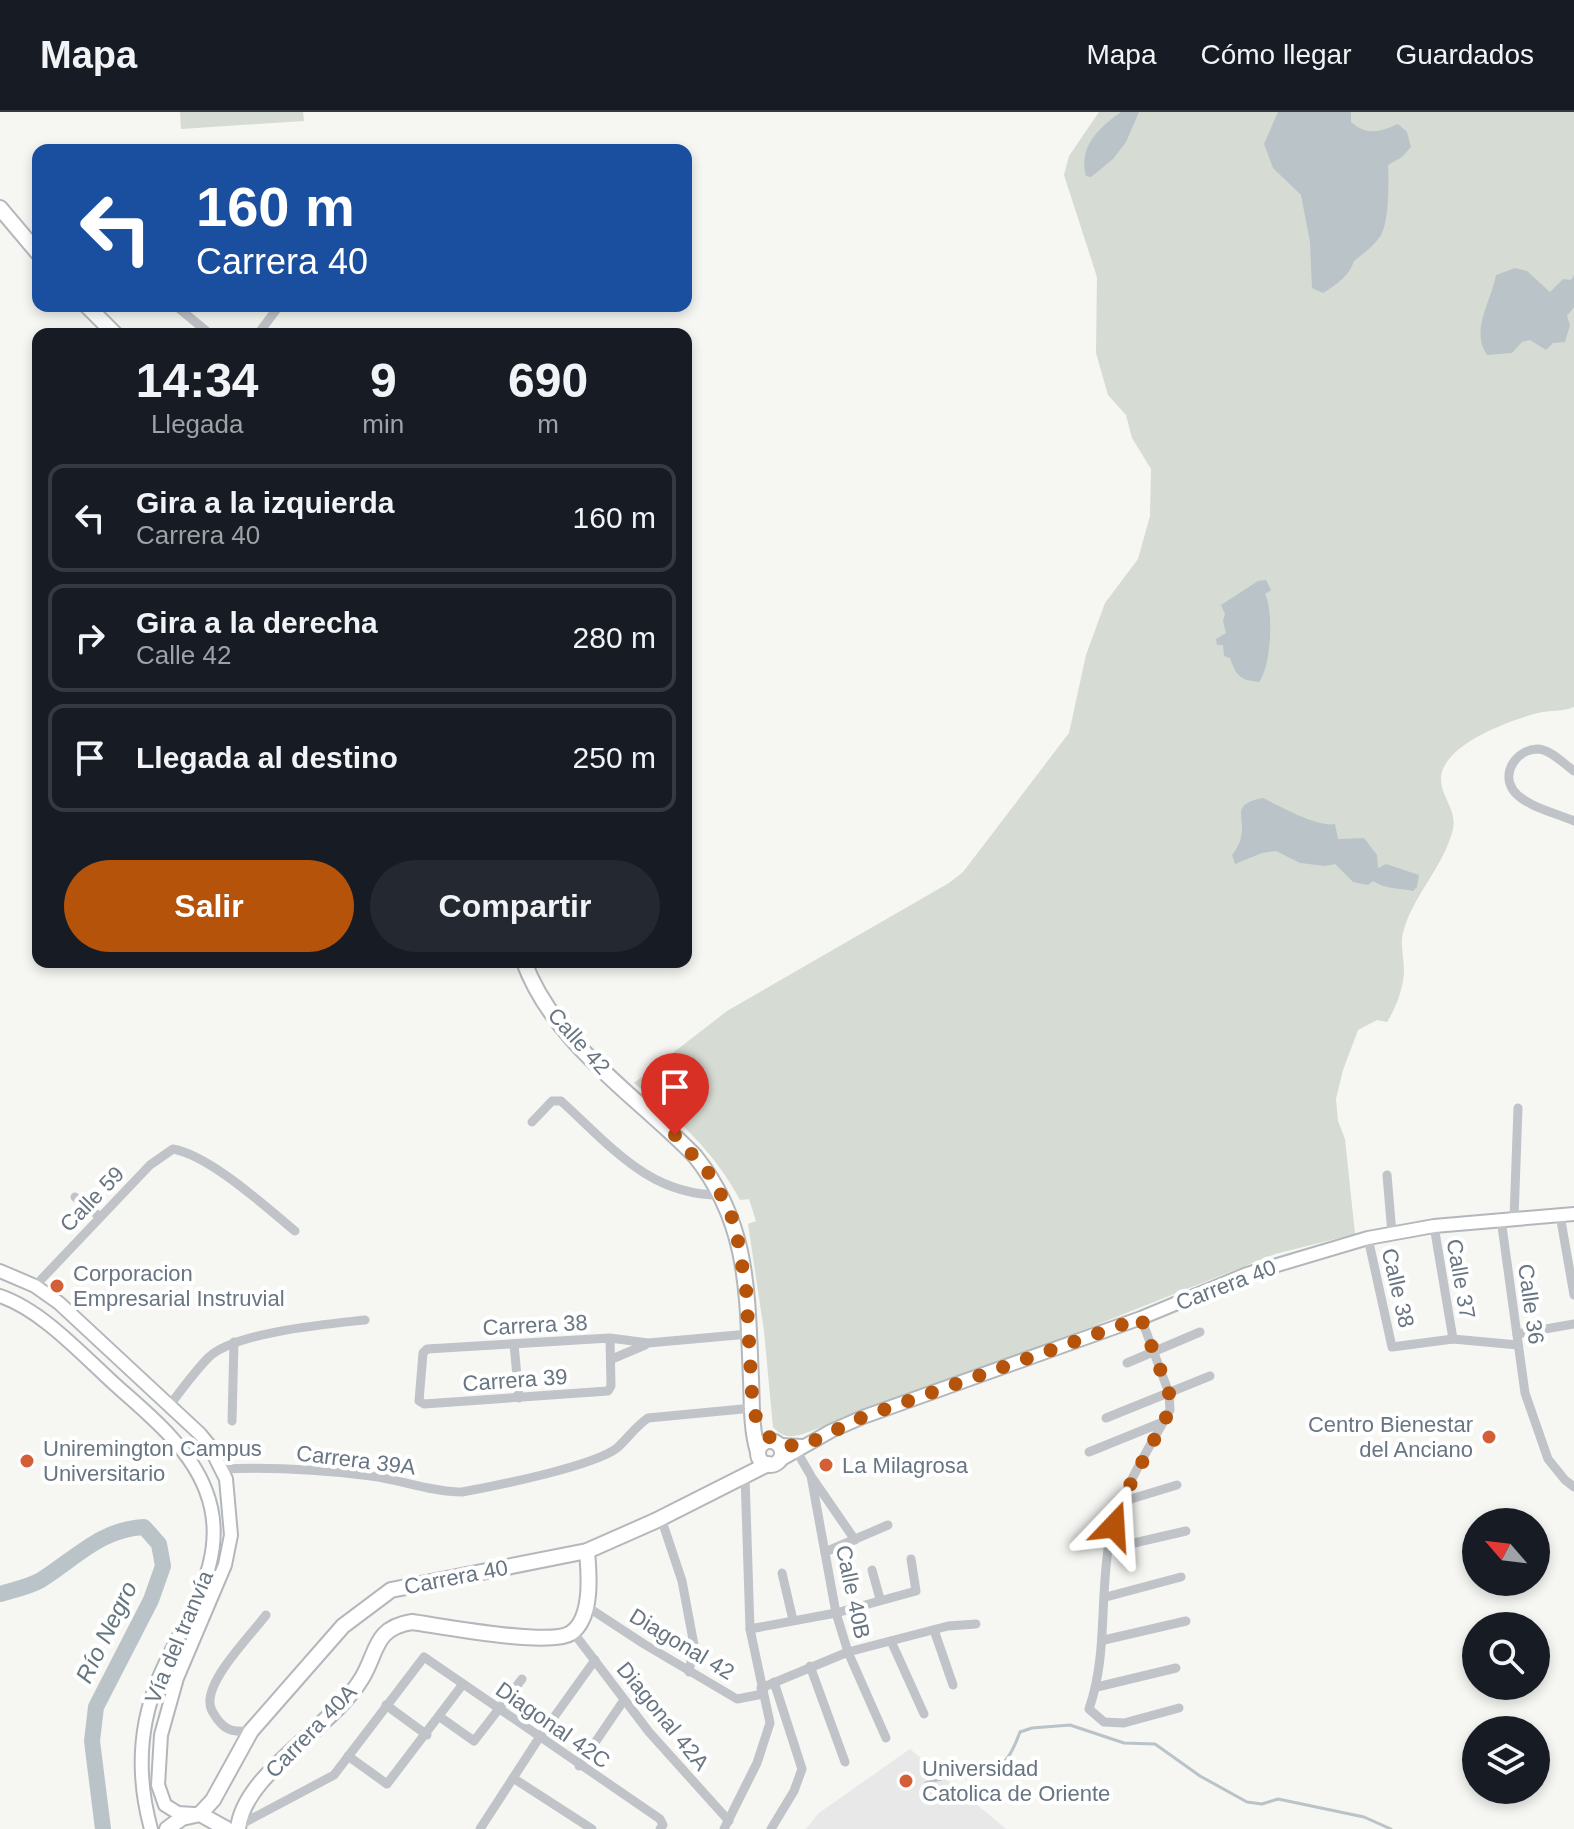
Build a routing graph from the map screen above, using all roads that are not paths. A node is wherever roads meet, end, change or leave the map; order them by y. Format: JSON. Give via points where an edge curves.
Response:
{"nodes":[{"id":1,"x":0,"y":208,"type":"edge"},
{"id":2,"x":32,"y":246,"type":"edge"},
{"id":3,"x":93,"y":312,"type":"edge"},
{"id":4,"x":183,"y":312,"type":"edge"},
{"id":5,"x":109,"y":328,"type":"edge"},
{"id":6,"x":203,"y":328,"type":"edge"},
{"id":7,"x":1574,"y":771,"type":"edge"},
{"id":8,"x":1574,"y":821,"type":"edge"},
{"id":9,"x":526,"y":968,"type":"edge"},
{"id":10,"x":1518,"y":1108,"type":"dead end"},
{"id":11,"x":532,"y":1122,"type":"dead end"},
{"id":12,"x":1387,"y":1175,"type":"dead end"},
{"id":13,"x":722,"y":1195,"type":"junction"},
{"id":14,"x":75,"y":1197,"type":"dead end"},
{"id":15,"x":1567,"y":1214,"type":"edge"},
{"id":16,"x":100,"y":1217,"type":"junction"},
{"id":17,"x":1508,"y":1218,"type":"junction"},
{"id":18,"x":1434,"y":1226,"type":"junction"},
{"id":19,"x":295,"y":1231,"type":"dead end"},
{"id":20,"x":1392,"y":1234,"type":"junction"},
{"id":21,"x":1368,"y":1238,"type":"junction"},
{"id":22,"x":1571,"y":1259,"type":"edge"},
{"id":23,"x":0,"y":1271,"type":"edge"},
{"id":24,"x":35,"y":1286,"type":"junction"},
{"id":25,"x":1574,"y":1295,"type":"edge"},
{"id":26,"x":0,"y":1296,"type":"edge"},
{"id":27,"x":1141,"y":1318,"type":"junction"},
{"id":28,"x":365,"y":1320,"type":"dead end"},
{"id":29,"x":1574,"y":1324,"type":"edge"},
{"id":30,"x":1200,"y":1332,"type":"dead end"},
{"id":31,"x":749,"y":1334,"type":"junction"},
{"id":32,"x":1517,"y":1334,"type":"junction"},
{"id":33,"x":610,"y":1338,"type":"junction"},
{"id":34,"x":1453,"y":1339,"type":"junction"},
{"id":35,"x":234,"y":1342,"type":"junction"},
{"id":36,"x":648,"y":1343,"type":"junction"},
{"id":37,"x":514,"y":1344,"type":"junction"},
{"id":38,"x":1518,"y":1345,"type":"junction"},
{"id":39,"x":1154,"y":1351,"type":"junction"},
{"id":40,"x":612,"y":1359,"type":"junction"},
{"id":41,"x":1127,"y":1363,"type":"dead end"},
{"id":42,"x":1210,"y":1376,"type":"dead end"},
{"id":43,"x":1169,"y":1393,"type":"junction"},
{"id":44,"x":519,"y":1398,"type":"junction"},
{"id":45,"x":421,"y":1404,"type":"joint"},
{"id":46,"x":170,"y":1405,"type":"junction"},
{"id":47,"x":753,"y":1410,"type":"junction"},
{"id":48,"x":1106,"y":1418,"type":"dead end"},
{"id":49,"x":232,"y":1421,"type":"dead end"},
{"id":50,"x":1164,"y":1421,"type":"junction"},
{"id":51,"x":800,"y":1448,"type":"junction"},
{"id":52,"x":1089,"y":1452,"type":"dead end"},
{"id":53,"x":769,"y":1453,"type":"junction"},
{"id":54,"x":223,"y":1469,"type":"junction"},
{"id":55,"x":749,"y":1474,"type":"junction"},
{"id":56,"x":811,"y":1476,"type":"junction"},
{"id":57,"x":1177,"y":1485,"type":"dead end"},
{"id":58,"x":1574,"y":1487,"type":"edge"},
{"id":59,"x":1121,"y":1502,"type":"junction"},
{"id":60,"x":661,"y":1518,"type":"junction"},
{"id":61,"x":888,"y":1525,"type":"dead end"},
{"id":62,"x":1186,"y":1531,"type":"dead end"},
{"id":63,"x":855,"y":1540,"type":"junction"},
{"id":64,"x":1108,"y":1549,"type":"junction"},
{"id":65,"x":587,"y":1551,"type":"junction"},
{"id":66,"x":825,"y":1552,"type":"junction"},
{"id":67,"x":911,"y":1559,"type":"dead end"},
{"id":68,"x":872,"y":1570,"type":"dead end"},
{"id":69,"x":782,"y":1573,"type":"dead end"},
{"id":70,"x":1181,"y":1577,"type":"dead end"},
{"id":71,"x":1106,"y":1597,"type":"junction"},
{"id":72,"x":880,"y":1599,"type":"junction"},
{"id":73,"x":586,"y":1606,"type":"junction"},
{"id":74,"x":836,"y":1613,"type":"junction"},
{"id":75,"x":266,"y":1615,"type":"dead end"},
{"id":76,"x":793,"y":1620,"type":"junction"},
{"id":77,"x":1186,"y":1621,"type":"dead end"},
{"id":78,"x":976,"y":1624,"type":"dead end"},
{"id":79,"x":750,"y":1629,"type":"junction"},
{"id":80,"x":934,"y":1630,"type":"junction"},
{"id":81,"x":573,"y":1632,"type":"junction"},
{"id":82,"x":1104,"y":1640,"type":"junction"},
{"id":83,"x":891,"y":1641,"type":"junction"},
{"id":84,"x":848,"y":1652,"type":"junction"},
{"id":85,"x":595,"y":1660,"type":"junction"},
{"id":86,"x":810,"y":1666,"type":"junction"},
{"id":87,"x":1176,"y":1668,"type":"dead end"},
{"id":88,"x":689,"y":1672,"type":"junction"},
{"id":89,"x":522,"y":1679,"type":"dead end"},
{"id":90,"x":774,"y":1682,"type":"junction"},
{"id":91,"x":463,"y":1684,"type":"junction"},
{"id":92,"x":953,"y":1685,"type":"dead end"},
{"id":93,"x":1097,"y":1687,"type":"junction"},
{"id":94,"x":762,"y":1691,"type":"junction"},
{"id":95,"x":624,"y":1700,"type":"junction"},
{"id":96,"x":386,"y":1705,"type":"junction"},
{"id":97,"x":1179,"y":1708,"type":"dead end"},
{"id":98,"x":498,"y":1710,"type":"junction"},
{"id":99,"x":924,"y":1714,"type":"dead end"},
{"id":100,"x":440,"y":1717,"type":"junction"},
{"id":101,"x":251,"y":1731,"type":"junction"},
{"id":102,"x":427,"y":1735,"type":"junction"},
{"id":103,"x":539,"y":1738,"type":"junction"},
{"id":104,"x":886,"y":1738,"type":"dead end"},
{"id":105,"x":348,"y":1756,"type":"junction"},
{"id":106,"x":845,"y":1762,"type":"dead end"},
{"id":107,"x":579,"y":1766,"type":"junction"},
{"id":108,"x":513,"y":1778,"type":"junction"},
{"id":109,"x":200,"y":1814,"type":"junction"},
{"id":110,"x":662,"y":1825,"type":"edge"},
{"id":111,"x":726,"y":1825,"type":"edge"},
{"id":112,"x":234,"y":1828,"type":"edge"},
{"id":113,"x":151,"y":1829,"type":"edge"},
{"id":114,"x":167,"y":1829,"type":"edge"},
{"id":115,"x":480,"y":1829,"type":"edge"},
{"id":116,"x":592,"y":1829,"type":"edge"},
{"id":117,"x":771,"y":1829,"type":"edge"}],
"edges":[{"from":1,"to":2,"type":"main road"},
{"from":3,"to":5,"type":"main road"},
{"from":4,"to":6,"type":"street"},
{"from":7,"to":8,"type":"street","via":[[1537,749],[1514,760],[1509,779],[1524,800]]},
{"from":9,"to":13,"type":"main road","name":"Calle 42","via":[[567,1033],[695,1156]]},
{"from":10,"to":17,"type":"street","name":"Calle 36"},
{"from":11,"to":13,"type":"street","via":[[552,1101],[561,1101],[641,1173],[676,1190]]},
{"from":12,"to":20,"type":"street"},
{"from":13,"to":31,"type":"main road","name":"Calle 42","via":[[742,1259]]},
{"from":14,"to":16,"type":"street"},
{"from":15,"to":17,"type":"main road","name":"Carrera 40"},
{"from":15,"to":22,"type":"street"},
{"from":16,"to":19,"type":"street","name":"Calle 59","via":[[173,1149],[212,1167]]},
{"from":16,"to":24,"type":"street","name":"Calle 59"},
{"from":17,"to":18,"type":"main road","name":"Carrera 40"},
{"from":17,"to":32,"type":"street","name":"Calle 36"},
{"from":18,"to":20,"type":"main road","name":"Carrera 40"},
{"from":18,"to":34,"type":"street","name":"Calle 37"},
{"from":20,"to":21,"type":"main road","name":"Carrera 40"},
{"from":21,"to":27,"type":"main road","name":"Carrera 40","via":[[1247,1274]]},
{"from":21,"to":34,"type":"street","name":"Calle 38","via":[[1392,1347]]},
{"from":22,"to":25,"type":"street"},
{"from":23,"to":24,"type":"main road","name":"Vía del tranvía"},
{"from":24,"to":46,"type":"main road","name":"Vía del tranvía"},
{"from":26,"to":113,"type":"main road","name":"Vía del tranvía","via":[[30,1311],[146,1412],[206,1490],[213,1520],[211,1562],[193,1612],[158,1678],[142,1735],[142,1787]]},
{"from":27,"to":39,"type":"street"},
{"from":27,"to":51,"type":"main road","name":"Carrera 40","via":[[863,1417]]},
{"from":28,"to":35,"type":"street"},
{"from":29,"to":32,"type":"street"},
{"from":30,"to":39,"type":"street"},
{"from":31,"to":36,"type":"street","name":"Carrera 38"},
{"from":31,"to":47,"type":"main road","name":"Calle 42"},
{"from":32,"to":38,"type":"street","name":"Calle 36"},
{"from":33,"to":36,"type":"street","name":"Carrera 38"},
{"from":33,"to":37,"type":"street","name":"Carrera 38"},
{"from":33,"to":40,"type":"street"},
{"from":34,"to":38,"type":"street"},
{"from":35,"to":46,"type":"street","via":[[209,1357]]},
{"from":35,"to":49,"type":"street"},
{"from":36,"to":40,"type":"street","name":"Carrera 38"},
{"from":37,"to":44,"type":"street"},
{"from":37,"to":45,"type":"street","name":"Carrera 38","via":[[425,1350]]},
{"from":38,"to":58,"type":"street","name":"Calle 36","via":[[1525,1393],[1548,1459]]},
{"from":39,"to":41,"type":"street"},
{"from":39,"to":43,"type":"street"},
{"from":40,"to":44,"type":"street","name":"Carrera 39","via":[[608,1391]]},
{"from":42,"to":43,"type":"street"},
{"from":43,"to":48,"type":"street"},
{"from":43,"to":50,"type":"street"},
{"from":44,"to":45,"type":"street","name":"Carrera 39"},
{"from":46,"to":54,"type":"main road","name":"Vía del tranvía","via":[[200,1434]]},
{"from":47,"to":53,"type":"main road"},
{"from":47,"to":54,"type":"street","name":"Carrera 39A","via":[[648,1418],[617,1448],[593,1461],[483,1488],[445,1492],[371,1476]]},
{"from":50,"to":52,"type":"street"},
{"from":50,"to":59,"type":"street"},
{"from":51,"to":53,"type":"main road","name":"Carrera 40"},
{"from":51,"to":56,"type":"street","name":"Calle 40B"},
{"from":53,"to":55,"type":"main road"},
{"from":54,"to":109,"type":"main road","name":"Vía del tranvía","via":[[231,1535],[225,1565],[177,1678],[157,1765],[165,1805],[178,1813]]},
{"from":55,"to":60,"type":"main road","name":"Carrera 40"},
{"from":55,"to":79,"type":"street"},
{"from":56,"to":63,"type":"street"},
{"from":56,"to":66,"type":"street","name":"Calle 40B"},
{"from":57,"to":59,"type":"street"},
{"from":59,"to":64,"type":"street"},
{"from":60,"to":65,"type":"main road","name":"Carrera 40"},
{"from":60,"to":88,"type":"street","via":[[682,1581],[694,1645]]},
{"from":61,"to":63,"type":"street"},
{"from":62,"to":64,"type":"street"},
{"from":63,"to":66,"type":"street"},
{"from":64,"to":71,"type":"street"},
{"from":65,"to":73,"type":"main road"},
{"from":65,"to":101,"type":"main road","name":"Carrera 40","via":[[391,1590],[343,1626]]},
{"from":66,"to":74,"type":"street","name":"Calle 40B"},
{"from":67,"to":72,"type":"street","via":[[916,1591]]},
{"from":68,"to":72,"type":"street"},
{"from":69,"to":76,"type":"street"},
{"from":70,"to":71,"type":"street"},
{"from":71,"to":82,"type":"street"},
{"from":72,"to":74,"type":"street"},
{"from":73,"to":81,"type":"main road"},
{"from":73,"to":88,"type":"street","name":"Diagonal 42"},
{"from":74,"to":76,"type":"street"},
{"from":74,"to":84,"type":"street","name":"Calle 40B"},
{"from":75,"to":101,"type":"street","via":[[218,1676],[209,1702],[224,1727]]},
{"from":76,"to":79,"type":"street"},
{"from":77,"to":82,"type":"street"},
{"from":78,"to":80,"type":"street","name":"Diagonal 42"},
{"from":79,"to":94,"type":"street"},
{"from":80,"to":83,"type":"street","name":"Diagonal 42"},
{"from":80,"to":92,"type":"street"},
{"from":81,"to":85,"type":"street","name":"Diagonal 42A"},
{"from":81,"to":112,"type":"main road","name":"Carrera 40A","via":[[531,1637],[412,1622],[390,1629],[349,1698],[262,1781]]},
{"from":82,"to":93,"type":"street"},
{"from":83,"to":84,"type":"street","name":"Diagonal 42"},
{"from":83,"to":99,"type":"street"},
{"from":84,"to":86,"type":"street","name":"Diagonal 42"},
{"from":84,"to":104,"type":"street","name":"Calle 40B"},
{"from":85,"to":95,"type":"street","name":"Diagonal 42A"},
{"from":85,"to":103,"type":"street"},
{"from":86,"to":90,"type":"street","name":"Diagonal 42"},
{"from":86,"to":106,"type":"street"},
{"from":87,"to":93,"type":"street"},
{"from":88,"to":94,"type":"street","name":"Diagonal 42","via":[[737,1699]]},
{"from":89,"to":98,"type":"street"},
{"from":90,"to":94,"type":"street","name":"Diagonal 42"},
{"from":90,"to":117,"type":"street","via":[[802,1769]]},
{"from":91,"to":96,"type":"street","name":"Diagonal 42C","via":[[424,1657]]},
{"from":91,"to":98,"type":"street","name":"Diagonal 42C"},
{"from":91,"to":100,"type":"street"},
{"from":93,"to":97,"type":"street","via":[[1089,1709],[1104,1722],[1124,1723]]},
{"from":94,"to":111,"type":"street","via":[[770,1715],[768,1732]]},
{"from":95,"to":107,"type":"street"},
{"from":95,"to":111,"type":"street","name":"Diagonal 42A"},
{"from":96,"to":102,"type":"street"},
{"from":96,"to":105,"type":"street"},
{"from":98,"to":100,"type":"street","via":[[474,1741]]},
{"from":98,"to":103,"type":"street","name":"Diagonal 42C"},
{"from":100,"to":102,"type":"street"},
{"from":101,"to":109,"type":"main road","name":"Carrera 40"},
{"from":102,"to":105,"type":"street","via":[[387,1784]]},
{"from":103,"to":107,"type":"street","name":"Diagonal 42C"},
{"from":103,"to":108,"type":"street"},
{"from":105,"to":112,"type":"street","via":[[334,1775]]},
{"from":107,"to":110,"type":"street","name":"Diagonal 42C"},
{"from":108,"to":115,"type":"street"},
{"from":108,"to":116,"type":"street"},
{"from":109,"to":112,"type":"main road"},
{"from":109,"to":114,"type":"main road"}]}
